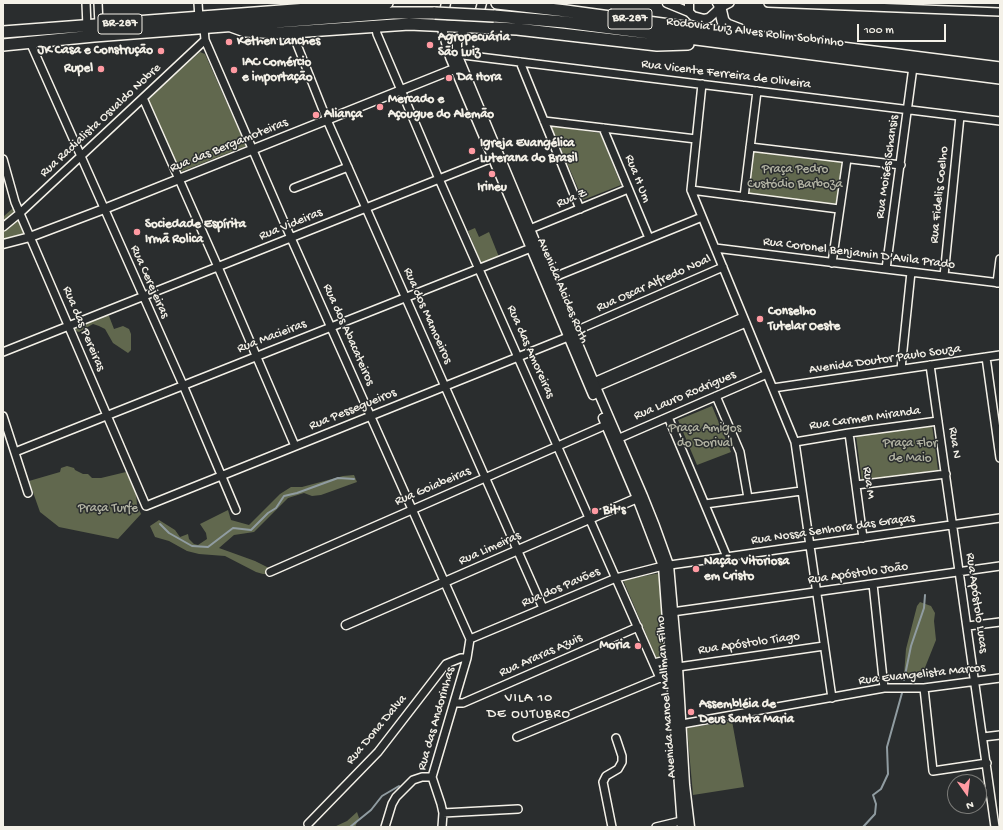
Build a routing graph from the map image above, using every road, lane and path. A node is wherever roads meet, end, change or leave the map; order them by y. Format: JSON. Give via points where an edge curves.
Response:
{"nodes":[{"id":1,"x":86,"y":3,"type":"edge"},
{"id":2,"x":98,"y":3,"type":"edge"},
{"id":3,"x":198,"y":3,"type":"edge"},
{"id":4,"x":284,"y":3,"type":"edge"},
{"id":5,"x":387,"y":3,"type":"edge"},
{"id":6,"x":446,"y":3,"type":"edge"},
{"id":7,"x":482,"y":3,"type":"edge"},
{"id":8,"x":497,"y":3,"type":"edge"},
{"id":9,"x":667,"y":3,"type":"edge"},
{"id":10,"x":689,"y":3,"type":"edge"},
{"id":11,"x":768,"y":3,"type":"edge"},
{"id":12,"x":804,"y":4,"type":"edge"},
{"id":13,"x":722,"y":5,"type":"edge"},
{"id":14,"x":907,"y":6,"type":"edge"},
{"id":15,"x":689,"y":12,"type":"junction"},
{"id":16,"x":1000,"y":12,"type":"edge"},
{"id":17,"x":237,"y":15,"type":"junction"},
{"id":18,"x":202,"y":23,"type":"junction"},
{"id":19,"x":99,"y":25,"type":"junction"},
{"id":20,"x":375,"y":25,"type":"junction"},
{"id":21,"x":442,"y":25,"type":"junction"},
{"id":22,"x":87,"y":26,"type":"junction"},
{"id":23,"x":230,"y":26,"type":"junction"},
{"id":24,"x":466,"y":26,"type":"junction"},
{"id":25,"x":3,"y":32,"type":"edge"},
{"id":26,"x":292,"y":32,"type":"junction"},
{"id":27,"x":762,"y":37,"type":"junction"},
{"id":28,"x":205,"y":40,"type":"junction"},
{"id":29,"x":705,"y":41,"type":"junction"},
{"id":30,"x":30,"y":42,"type":"junction"},
{"id":31,"x":3,"y":45,"type":"edge"},
{"id":32,"x":453,"y":55,"type":"junction"},
{"id":33,"x":520,"y":62,"type":"junction"},
{"id":34,"x":458,"y":67,"type":"junction"},
{"id":35,"x":913,"y":67,"type":"junction"},
{"id":36,"x":1000,"y":68,"type":"edge"},
{"id":37,"x":1000,"y":78,"type":"edge"},
{"id":38,"x":702,"y":84,"type":"junction"},
{"id":39,"x":401,"y":90,"type":"junction"},
{"id":40,"x":757,"y":91,"type":"junction"},
{"id":41,"x":143,"y":98,"type":"junction"},
{"id":42,"x":908,"y":110,"type":"junction"},
{"id":43,"x":960,"y":116,"type":"junction"},
{"id":44,"x":327,"y":120,"type":"junction"},
{"id":45,"x":544,"y":121,"type":"junction"},
{"id":46,"x":1000,"y":121,"type":"edge"},
{"id":47,"x":604,"y":128,"type":"junction"},
{"id":48,"x":696,"y":139,"type":"junction"},
{"id":49,"x":750,"y":147,"type":"junction"},
{"id":50,"x":253,"y":149,"type":"junction"},
{"id":51,"x":81,"y":156,"type":"junction"},
{"id":52,"x":496,"y":156,"type":"junction"},
{"id":53,"x":846,"y":159,"type":"junction"},
{"id":54,"x":3,"y":160,"type":"edge"},
{"id":55,"x":900,"y":165,"type":"junction"},
{"id":56,"x":348,"y":167,"type":"junction"},
{"id":57,"x":179,"y":179,"type":"junction"},
{"id":58,"x":439,"y":179,"type":"junction"},
{"id":59,"x":294,"y":188,"type":"dead end"},
{"id":60,"x":628,"y":189,"type":"junction"},
{"id":61,"x":691,"y":190,"type":"junction"},
{"id":62,"x":744,"y":197,"type":"junction"},
{"id":63,"x":366,"y":208,"type":"junction"},
{"id":64,"x":580,"y":208,"type":"junction"},
{"id":65,"x":104,"y":209,"type":"junction"},
{"id":66,"x":839,"y":209,"type":"junction"},
{"id":67,"x":20,"y":213,"type":"junction"},
{"id":68,"x":702,"y":217,"type":"junction"},
{"id":69,"x":3,"y":227,"type":"edge"},
{"id":70,"x":527,"y":231,"type":"junction"},
{"id":71,"x":30,"y":237,"type":"junction"},
{"id":72,"x":291,"y":238,"type":"junction"},
{"id":73,"x":649,"y":238,"type":"junction"},
{"id":74,"x":3,"y":244,"type":"edge"},
{"id":75,"x":534,"y":247,"type":"junction"},
{"id":76,"x":715,"y":248,"type":"junction"},
{"id":77,"x":1000,"y":259,"type":"edge"},
{"id":78,"x":832,"y":263,"type":"junction"},
{"id":79,"x":218,"y":267,"type":"junction"},
{"id":80,"x":723,"y":267,"type":"junction"},
{"id":81,"x":478,"y":269,"type":"junction"},
{"id":82,"x":886,"y":269,"type":"junction"},
{"id":83,"x":912,"y":272,"type":"junction"},
{"id":84,"x":944,"y":276,"type":"junction"},
{"id":85,"x":548,"y":280,"type":"junction"},
{"id":86,"x":999,"y":283,"type":"edge"},
{"id":87,"x":142,"y":297,"type":"junction"},
{"id":88,"x":406,"y":297,"type":"junction"},
{"id":89,"x":745,"y":320,"type":"junction"},
{"id":90,"x":69,"y":326,"type":"junction"},
{"id":91,"x":331,"y":326,"type":"junction"},
{"id":92,"x":571,"y":334,"type":"junction"},
{"id":93,"x":3,"y":352,"type":"edge"},
{"id":94,"x":1000,"y":355,"type":"edge"},
{"id":95,"x":257,"y":356,"type":"junction"},
{"id":96,"x":519,"y":356,"type":"junction"},
{"id":97,"x":986,"y":357,"type":"junction"},
{"id":98,"x":930,"y":365,"type":"junction"},
{"id":99,"x":901,"y":370,"type":"junction"},
{"id":100,"x":767,"y":374,"type":"junction"},
{"id":101,"x":183,"y":385,"type":"junction"},
{"id":102,"x":445,"y":386,"type":"junction"},
{"id":103,"x":592,"y":386,"type":"junction"},
{"id":104,"x":773,"y":388,"type":"junction"},
{"id":105,"x":716,"y":396,"type":"junction"},
{"id":106,"x":107,"y":415,"type":"junction"},
{"id":107,"x":3,"y":416,"type":"edge"},
{"id":108,"x":371,"y":416,"type":"junction"},
{"id":109,"x":668,"y":417,"type":"junction"},
{"id":110,"x":938,"y":421,"type":"junction"},
{"id":111,"x":606,"y":425,"type":"junction"},
{"id":112,"x":849,"y":433,"type":"junction"},
{"id":113,"x":615,"y":440,"type":"junction"},
{"id":114,"x":795,"y":442,"type":"junction"},
{"id":115,"x":295,"y":446,"type":"junction"},
{"id":116,"x":558,"y":446,"type":"junction"},
{"id":117,"x":15,"y":452,"type":"junction"},
{"id":118,"x":1000,"y":458,"type":"edge"},
{"id":119,"x":946,"y":474,"type":"junction"},
{"id":120,"x":221,"y":476,"type":"junction"},
{"id":121,"x":486,"y":478,"type":"junction"},
{"id":122,"x":856,"y":485,"type":"junction"},
{"id":123,"x":801,"y":491,"type":"junction"},
{"id":124,"x":28,"y":493,"type":"dead end"},
{"id":125,"x":640,"y":497,"type":"junction"},
{"id":126,"x":748,"y":498,"type":"junction"},
{"id":127,"x":705,"y":504,"type":"junction"},
{"id":128,"x":146,"y":506,"type":"joint"},
{"id":129,"x":236,"y":510,"type":"dead end"},
{"id":130,"x":412,"y":510,"type":"junction"},
{"id":131,"x":1000,"y":518,"type":"edge"},
{"id":132,"x":590,"y":519,"type":"junction"},
{"id":133,"x":953,"y":525,"type":"junction"},
{"id":134,"x":863,"y":538,"type":"junction"},
{"id":135,"x":810,"y":545,"type":"junction"},
{"id":136,"x":518,"y":550,"type":"junction"},
{"id":137,"x":727,"y":557,"type":"junction"},
{"id":138,"x":666,"y":566,"type":"junction"},
{"id":139,"x":1000,"y":566,"type":"edge"},
{"id":140,"x":960,"y":571,"type":"junction"},
{"id":141,"x":270,"y":572,"type":"dead end"},
{"id":142,"x":616,"y":578,"type":"junction"},
{"id":143,"x":445,"y":582,"type":"junction"},
{"id":144,"x":873,"y":584,"type":"junction"},
{"id":145,"x":816,"y":592,"type":"junction"},
{"id":146,"x":543,"y":608,"type":"junction"},
{"id":147,"x":672,"y":612,"type":"junction"},
{"id":148,"x":1000,"y":622,"type":"edge"},
{"id":149,"x":346,"y":625,"type":"dead end"},
{"id":150,"x":968,"y":626,"type":"junction"},
{"id":151,"x":638,"y":627,"type":"junction"},
{"id":152,"x":470,"y":640,"type":"junction"},
{"id":153,"x":824,"y":646,"type":"junction"},
{"id":154,"x":467,"y":658,"type":"junction"},
{"id":155,"x":670,"y":659,"type":"junction"},
{"id":156,"x":654,"y":663,"type":"junction"},
{"id":157,"x":678,"y":667,"type":"junction"},
{"id":158,"x":660,"y":678,"type":"junction"},
{"id":159,"x":1000,"y":678,"type":"edge"},
{"id":160,"x":675,"y":680,"type":"junction"},
{"id":161,"x":975,"y":682,"type":"junction"},
{"id":162,"x":884,"y":688,"type":"junction"},
{"id":163,"x":924,"y":688,"type":"junction"},
{"id":164,"x":832,"y":698,"type":"junction"},
{"id":165,"x":454,"y":703,"type":"junction"},
{"id":166,"x":682,"y":724,"type":"junction"},
{"id":167,"x":1000,"y":735,"type":"edge"},
{"id":168,"x":517,"y":737,"type":"dead end"},
{"id":169,"x":983,"y":737,"type":"junction"},
{"id":170,"x":616,"y":738,"type":"dead end"},
{"id":171,"x":987,"y":763,"type":"junction"},
{"id":172,"x":432,"y":777,"type":"junction"},
{"id":173,"x":518,"y":809,"type":"dead end"},
{"id":174,"x":443,"y":813,"type":"junction"},
{"id":175,"x":308,"y":824,"type":"dead end"},
{"id":176,"x":682,"y":824,"type":"edge"},
{"id":177,"x":386,"y":827,"type":"edge"},
{"id":178,"x":442,"y":827,"type":"edge"},
{"id":179,"x":612,"y":827,"type":"edge"},
{"id":180,"x":656,"y":827,"type":"edge"},
{"id":181,"x":690,"y":827,"type":"edge"},
{"id":182,"x":995,"y":827,"type":"edge"}],
"edges":[{"from":1,"to":22,"type":"street"},
{"from":2,"to":19,"type":"street"},
{"from":3,"to":18,"type":"street"},
{"from":4,"to":17,"type":"highway","number":"BR-287"},
{"from":5,"to":17,"type":"highway","name":"Rodovia Luiz Alves Rolim Sobrinho","number":"BR-287"},
{"from":6,"to":21,"type":"street"},
{"from":7,"to":24,"type":"street","via":[[478,17]]},
{"from":8,"to":27,"type":"highway","name":"Rodovia Luiz Alves Rolim Sobrinho","number":"BR-287"},
{"from":9,"to":15,"type":"street"},
{"from":10,"to":15,"type":"street"},
{"from":11,"to":12,"type":"street"},
{"from":12,"to":14,"type":"street"},
{"from":13,"to":15,"type":"street","via":[[704,19]]},
{"from":13,"to":27,"type":"highway","via":[[723,21],[727,25]]},
{"from":14,"to":16,"type":"street"},
{"from":17,"to":18,"type":"highway","name":"Rodovia Luiz Alves Rolim Sobrinho","number":"BR-287"},
{"from":18,"to":19,"type":"highway","name":"Rodovia Luiz Alves Rolim Sobrinho","number":"BR-287"},
{"from":18,"to":23,"type":"highway","name":"Rodovia Luiz Alves Rolim Sobrinho","number":"BR-287"},
{"from":18,"to":28,"type":"street"},
{"from":18,"to":30,"type":"highway","name":"Rodovia Luiz Alves Rolim Sobrinho","number":"BR-287"},
{"from":19,"to":22,"type":"highway","name":"Rodovia Luiz Alves Rolim Sobrinho","number":"BR-287"},
{"from":20,"to":21,"type":"highway","number":"BR-287"},
{"from":20,"to":26,"type":"highway","number":"BR-287"},
{"from":20,"to":39,"type":"street","name":"Rua das Amoreiras"},
{"from":21,"to":24,"type":"highway","number":"BR-287"},
{"from":21,"to":32,"type":"street","name":"Avenida Alcides Roth"},
{"from":22,"to":25,"type":"highway","name":"Rodovia Luiz Alves Rolim Sobrinho","number":"BR-287"},
{"from":23,"to":26,"type":"highway","number":"BR-287","via":[[245,31]]},
{"from":23,"to":29,"type":"highway","name":"Rodovia Luiz Alves Rolim Sobrinho","number":"BR-287","bridge":true,"via":[[393,13],[435,13],[564,22]]},
{"from":24,"to":29,"type":"highway","number":"BR-287","via":[[517,29],[657,45]]},
{"from":24,"to":32,"type":"street"},
{"from":26,"to":44,"type":"street","name":"Rua dos Mamoeiros"},
{"from":27,"to":36,"type":"highway","name":"Rodovia Luiz Alves Rolim Sobrinho","number":"BR-287"},
{"from":28,"to":41,"type":"street","name":"Rua Radialista Osvaldo Nobre"},
{"from":28,"to":50,"type":"street","name":"Rua dos Abacateiros"},
{"from":29,"to":35,"type":"highway","name":"Rodovia Luiz Alves Rolim Sobrinho","number":"BR-287"},
{"from":30,"to":31,"type":"highway","name":"Rodovia Luiz Alves Rolim Sobrinho","number":"BR-287"},
{"from":30,"to":51,"type":"street","name":"Rua Cerejeiras"},
{"from":32,"to":33,"type":"street","name":"Rua Vicente Ferreira de Oliveira"},
{"from":32,"to":34,"type":"street","name":"Avenida Alcides Roth"},
{"from":33,"to":38,"type":"street","name":"Rua Vicente Ferreira de Oliveira"},
{"from":33,"to":45,"type":"street"},
{"from":34,"to":39,"type":"street","name":"Rua das Bergamoteiras"},
{"from":34,"to":52,"type":"street","name":"Avenida Alcides Roth"},
{"from":35,"to":37,"type":"highway","name":"Rodovia Luiz Alves Rolim Sobrinho","number":"BR-287"},
{"from":35,"to":42,"type":"street","name":"Rua Moisés Schansis"},
{"from":38,"to":40,"type":"street","name":"Rua Vicente Ferreira de Oliveira"},
{"from":38,"to":48,"type":"street"},
{"from":39,"to":44,"type":"street","name":"Rua das Bergamoteiras"},
{"from":39,"to":58,"type":"street","name":"Rua das Amoreiras"},
{"from":40,"to":42,"type":"street","name":"Rua Vicente Ferreira de Oliveira"},
{"from":40,"to":49,"type":"street"},
{"from":41,"to":51,"type":"street","name":"Rua Radialista Osvaldo Nobre"},
{"from":41,"to":57,"type":"street"},
{"from":42,"to":43,"type":"street","name":"Rua Vicente Ferreira de Oliveira"},
{"from":42,"to":55,"type":"street","name":"Rua Moisés Schansis"},
{"from":43,"to":46,"type":"street","name":"Rua Vicente Ferreira de Oliveira"},
{"from":43,"to":84,"type":"street","name":"Rua Fidelis Coelho"},
{"from":44,"to":50,"type":"street","name":"Rua das Bergamoteiras"},
{"from":44,"to":56,"type":"street","name":"Rua dos Mamoeiros"},
{"from":45,"to":47,"type":"street"},
{"from":45,"to":64,"type":"street"},
{"from":47,"to":48,"type":"street"},
{"from":47,"to":60,"type":"street","name":"Rua H Um"},
{"from":48,"to":61,"type":"street"},
{"from":49,"to":53,"type":"street"},
{"from":49,"to":62,"type":"street"},
{"from":50,"to":57,"type":"street","name":"Rua das Bergamoteiras"},
{"from":50,"to":72,"type":"street","name":"Rua dos Abacateiros"},
{"from":51,"to":65,"type":"street","name":"Rua Cerejeiras"},
{"from":51,"to":67,"type":"street","name":"Rua Radialista Osvaldo Nobre"},
{"from":52,"to":58,"type":"street","name":"Rua Videiras"},
{"from":52,"to":70,"type":"street","name":"Avenida Alcides Roth"},
{"from":53,"to":55,"type":"street"},
{"from":53,"to":66,"type":"street"},
{"from":54,"to":67,"type":"street","name":"Rua das Pereiras"},
{"from":55,"to":82,"type":"street","name":"Rua Moisés Schansis"},
{"from":56,"to":59,"type":"street"},
{"from":56,"to":63,"type":"street","name":"Rua dos Mamoeiros"},
{"from":57,"to":65,"type":"street","name":"Rua das Bergamoteiras"},
{"from":57,"to":79,"type":"street"},
{"from":58,"to":63,"type":"street","name":"Rua Videiras"},
{"from":58,"to":81,"type":"street","name":"Rua das Amoreiras"},
{"from":60,"to":64,"type":"street","name":"Rua Z"},
{"from":60,"to":73,"type":"street","name":"Rua H Um"},
{"from":61,"to":62,"type":"street"},
{"from":61,"to":68,"type":"street"},
{"from":62,"to":66,"type":"street"},
{"from":63,"to":72,"type":"street","name":"Rua Videiras"},
{"from":63,"to":88,"type":"street","name":"Rua dos Mamoeiros"},
{"from":64,"to":70,"type":"street","name":"Rua Z"},
{"from":65,"to":71,"type":"street","name":"Rua das Bergamoteiras"},
{"from":65,"to":87,"type":"street","name":"Rua Cerejeiras"},
{"from":66,"to":78,"type":"street"},
{"from":67,"to":69,"type":"street","name":"Rua Radialista Osvaldo Nobre"},
{"from":67,"to":71,"type":"street","name":"Rua das Pereiras"},
{"from":68,"to":73,"type":"street"},
{"from":68,"to":76,"type":"street"},
{"from":70,"to":75,"type":"street","name":"Avenida Alcides Roth"},
{"from":71,"to":74,"type":"street","name":"Rua das Bergamoteiras"},
{"from":71,"to":90,"type":"street","name":"Rua das Pereiras"},
{"from":72,"to":79,"type":"street","name":"Rua Videiras"},
{"from":72,"to":91,"type":"street","name":"Rua dos Abacateiros"},
{"from":73,"to":85,"type":"street"},
{"from":75,"to":81,"type":"street","name":"Rua Macieiras"},
{"from":75,"to":85,"type":"street","name":"Avenida Alcides Roth"},
{"from":76,"to":78,"type":"street","name":"Rua Coronel Benjamin D'Avila Prado"},
{"from":76,"to":80,"type":"street"},
{"from":77,"to":86,"type":"street"},
{"from":78,"to":82,"type":"street","name":"Rua Coronel Benjamin D'Avila Prado"},
{"from":79,"to":87,"type":"street","name":"Rua Videiras"},
{"from":79,"to":95,"type":"street"},
{"from":80,"to":89,"type":"street"},
{"from":80,"to":92,"type":"street","name":"Rua Oscar Alfredo Noal"},
{"from":81,"to":88,"type":"street","name":"Rua Macieiras"},
{"from":81,"to":96,"type":"street","name":"Rua das Amoreiras"},
{"from":82,"to":83,"type":"street","name":"Rua Coronel Benjamin D'Avila Prado"},
{"from":83,"to":84,"type":"street","name":"Rua Coronel Benjamin D'Avila Prado"},
{"from":83,"to":99,"type":"street"},
{"from":84,"to":86,"type":"street","name":"Rua Coronel Benjamin D'Avila Prado"},
{"from":85,"to":92,"type":"street","name":"Avenida Alcides Roth"},
{"from":87,"to":90,"type":"street","name":"Rua Videiras"},
{"from":87,"to":101,"type":"street","name":"Rua Cerejeiras"},
{"from":88,"to":91,"type":"street","name":"Rua Macieiras"},
{"from":88,"to":102,"type":"street","name":"Rua dos Mamoeiros"},
{"from":89,"to":100,"type":"street"},
{"from":89,"to":103,"type":"street"},
{"from":90,"to":93,"type":"street","name":"Rua Videiras"},
{"from":90,"to":106,"type":"street","name":"Rua das Pereiras"},
{"from":91,"to":95,"type":"street","name":"Rua Macieiras"},
{"from":91,"to":108,"type":"street","name":"Rua dos Abacateiros"},
{"from":92,"to":96,"type":"street","name":"Rua Pessegueiros"},
{"from":92,"to":103,"type":"street","name":"Avenida Alcides Roth"},
{"from":94,"to":97,"type":"street","name":"Avenida Doutor Paulo Souza"},
{"from":95,"to":101,"type":"street","name":"Rua Macieiras"},
{"from":95,"to":115,"type":"street"},
{"from":96,"to":102,"type":"street","name":"Rua Pessegueiros"},
{"from":96,"to":116,"type":"street","name":"Rua das Amoreiras"},
{"from":97,"to":98,"type":"street","name":"Avenida Doutor Paulo Souza"},
{"from":97,"to":118,"type":"street"},
{"from":98,"to":99,"type":"street","name":"Avenida Doutor Paulo Souza"},
{"from":98,"to":110,"type":"street","name":"Rua N"},
{"from":99,"to":104,"type":"street","name":"Avenida Doutor Paulo Souza"},
{"from":100,"to":104,"type":"street"},
{"from":100,"to":105,"type":"street","name":"Rua Lauro Rodrigues"},
{"from":101,"to":106,"type":"street","name":"Rua Macieiras"},
{"from":101,"to":120,"type":"street","name":"Rua Cerejeiras"},
{"from":102,"to":108,"type":"street","name":"Rua Pessegueiros"},
{"from":102,"to":121,"type":"street","name":"Rua dos Mamoeiros"},
{"from":103,"to":111,"type":"street","name":"Avenida Alcides Roth"},
{"from":103,"to":113,"type":"street","name":"Avenida Alcides Roth"},
{"from":104,"to":114,"type":"street"},
{"from":105,"to":109,"type":"street","name":"Rua Lauro Rodrigues"},
{"from":105,"to":126,"type":"street","via":[[740,452]]},
{"from":106,"to":117,"type":"street","name":"Rua Macieiras"},
{"from":106,"to":128,"type":"street","name":"Rua das Pereiras"},
{"from":107,"to":117,"type":"street"},
{"from":108,"to":115,"type":"street","name":"Rua Pessegueiros"},
{"from":108,"to":130,"type":"street","name":"Rua dos Abacateiros"},
{"from":109,"to":113,"type":"street","name":"Rua Lauro Rodrigues"},
{"from":109,"to":127,"type":"street"},
{"from":110,"to":112,"type":"street","name":"Rua Carmen Miranda"},
{"from":110,"to":119,"type":"street","name":"Rua N"},
{"from":111,"to":113,"type":"street","name":"Avenida Alcides Roth"},
{"from":111,"to":116,"type":"street","name":"Rua Goiabeiras"},
{"from":112,"to":114,"type":"street","name":"Rua Carmen Miranda"},
{"from":112,"to":122,"type":"street","name":"Rua M"},
{"from":113,"to":125,"type":"street","name":"Avenida Alcides Roth"},
{"from":114,"to":123,"type":"street"},
{"from":115,"to":120,"type":"street","name":"Rua Pessegueiros"},
{"from":116,"to":121,"type":"street","name":"Rua Goiabeiras"},
{"from":116,"to":132,"type":"street","name":"Rua das Amoreiras"},
{"from":117,"to":124,"type":"street"},
{"from":119,"to":122,"type":"street"},
{"from":119,"to":133,"type":"street","name":"Rua N"},
{"from":120,"to":128,"type":"street","name":"Rua Pessegueiros"},
{"from":120,"to":129,"type":"street","name":"Rua Cerejeiras"},
{"from":121,"to":130,"type":"street","name":"Rua Goiabeiras"},
{"from":121,"to":136,"type":"street","name":"Rua dos Mamoeiros"},
{"from":122,"to":134,"type":"street","name":"Rua M"},
{"from":123,"to":126,"type":"street"},
{"from":123,"to":135,"type":"street"},
{"from":125,"to":132,"type":"street","name":"Rua Limeiras"},
{"from":125,"to":138,"type":"street","name":"Avenida Alcides Roth","via":[[655,526]]},
{"from":126,"to":127,"type":"street"},
{"from":127,"to":137,"type":"street"},
{"from":130,"to":141,"type":"street","name":"Rua Goiabeiras"},
{"from":130,"to":143,"type":"street","name":"Rua dos Abacateiros"},
{"from":131,"to":133,"type":"street","name":"Rua Nossa Senhora das Graças"},
{"from":132,"to":136,"type":"street","name":"Rua Limeiras"},
{"from":132,"to":142,"type":"street","name":"Rua das Amoreiras"},
{"from":133,"to":134,"type":"street","name":"Rua Nossa Senhora das Graças"},
{"from":133,"to":140,"type":"street","name":"Rua Apóstolo Lucas"},
{"from":134,"to":135,"type":"street","name":"Rua Nossa Senhora das Graças"},
{"from":135,"to":137,"type":"street","name":"Rua Nossa Senhora das Graças"},
{"from":135,"to":145,"type":"street"},
{"from":136,"to":143,"type":"street","name":"Rua Limeiras"},
{"from":136,"to":146,"type":"street","name":"Rua dos Mamoeiros"},
{"from":137,"to":138,"type":"street","name":"Rua Nossa Senhora das Graças"},
{"from":138,"to":142,"type":"street","name":"Rua dos Pavões"},
{"from":138,"to":147,"type":"street","name":"Avenida Manoel Mallman Filho"},
{"from":138,"to":155,"type":"street","name":"Avenida Manoel Mallman Filho"},
{"from":139,"to":140,"type":"street","name":"Rua Apóstolo João"},
{"from":140,"to":144,"type":"street","name":"Rua Apóstolo João"},
{"from":140,"to":150,"type":"street","name":"Rua Apóstolo Lucas"},
{"from":142,"to":146,"type":"street","name":"Rua dos Pavões"},
{"from":142,"to":151,"type":"street","name":"Rua das Amoreiras"},
{"from":143,"to":149,"type":"street","name":"Rua Limeiras"},
{"from":143,"to":152,"type":"street","name":"Rua dos Abacateiros"},
{"from":144,"to":145,"type":"street","name":"Rua Apóstolo João"},
{"from":144,"to":162,"type":"street"},
{"from":145,"to":147,"type":"street","name":"Rua Apóstolo João"},
{"from":145,"to":153,"type":"street"},
{"from":146,"to":152,"type":"street","name":"Rua dos Pavões"},
{"from":147,"to":157,"type":"street","name":"Avenida Manoel Mallman Filho"},
{"from":148,"to":150,"type":"street"},
{"from":150,"to":161,"type":"street","name":"Rua Apóstolo Lucas"},
{"from":151,"to":156,"type":"street","name":"Rua das Amoreiras"},
{"from":151,"to":165,"type":"street","name":"Rua Araras Azuis","via":[[463,703]]},
{"from":152,"to":154,"type":"street","name":"Rua das Andorinhas"},
{"from":153,"to":157,"type":"street","name":"Rua Apóstolo Tiago"},
{"from":153,"to":164,"type":"street"},
{"from":154,"to":165,"type":"street","name":"Rua das Andorinhas"},
{"from":154,"to":175,"type":"street","name":"Rua Dona Dalva","via":[[446,664],[378,752]]},
{"from":155,"to":156,"type":"street"},
{"from":155,"to":160,"type":"street","name":"Avenida Manoel Mallman Filho"},
{"from":156,"to":158,"type":"street","name":"Rua das Amoreiras"},
{"from":157,"to":160,"type":"street","name":"Avenida Manoel Mallman Filho"},
{"from":158,"to":160,"type":"street"},
{"from":158,"to":168,"type":"street"},
{"from":159,"to":161,"type":"street","name":"Rua Evangelista Marcos"},
{"from":160,"to":166,"type":"street","name":"Avenida Manoel Mallman Filho"},
{"from":160,"to":176,"type":"street","name":"Avenida Manoel Mallman Filho"},
{"from":161,"to":163,"type":"street","name":"Rua Evangelista Marcos"},
{"from":161,"to":169,"type":"street","name":"Rua Apóstolo Lucas"},
{"from":162,"to":163,"type":"street","name":"Rua Evangelista Marcos"},
{"from":162,"to":164,"type":"street","name":"Rua Evangelista Marcos"},
{"from":163,"to":171,"type":"street","via":[[933,771]]},
{"from":164,"to":166,"type":"street","name":"Rua Evangelista Marcos"},
{"from":165,"to":172,"type":"street","name":"Rua das Andorinhas"},
{"from":166,"to":181,"type":"street","name":"Avenida Manoel Mallman Filho"},
{"from":167,"to":169,"type":"street"},
{"from":169,"to":171,"type":"street","name":"Rua Apóstolo Lucas"},
{"from":170,"to":179,"type":"street","via":[[622,762],[603,782]]},
{"from":171,"to":182,"type":"street","name":"Rua Apóstolo Lucas"},
{"from":172,"to":174,"type":"street","name":"Rua das Andorinhas"},
{"from":172,"to":177,"type":"street","via":[[414,780],[396,797]]},
{"from":173,"to":174,"type":"street"},
{"from":174,"to":178,"type":"street","name":"Rua das Andorinhas"},
{"from":176,"to":180,"type":"street"}]}
